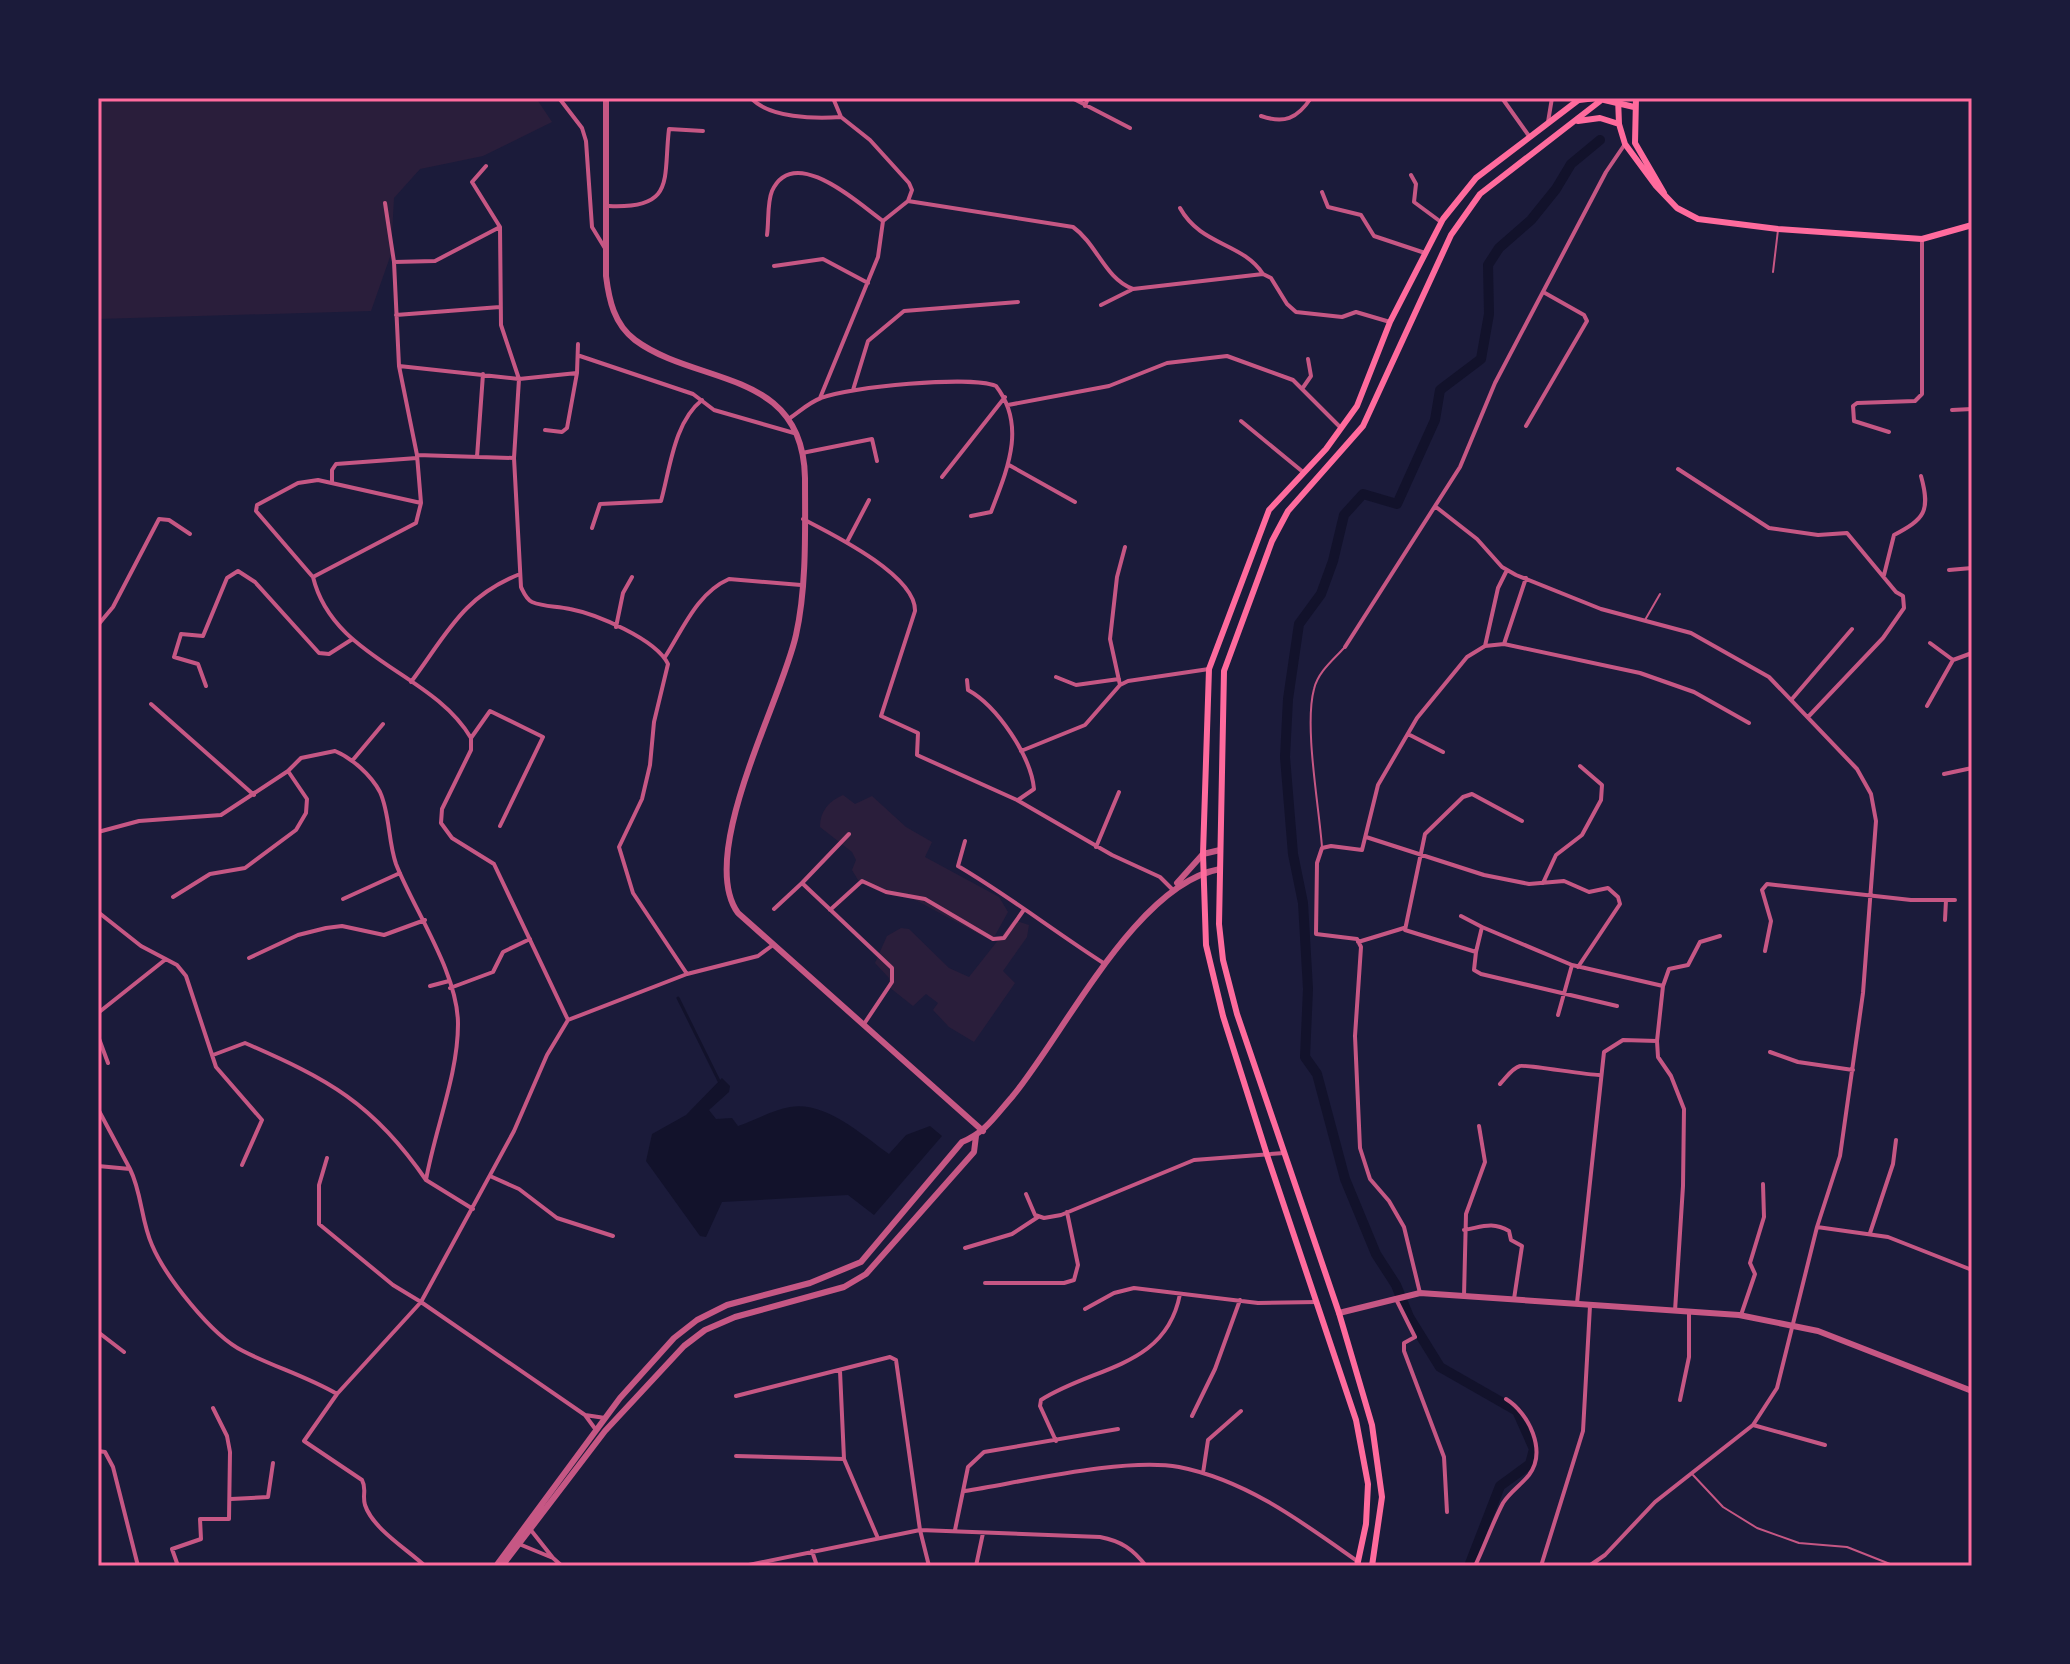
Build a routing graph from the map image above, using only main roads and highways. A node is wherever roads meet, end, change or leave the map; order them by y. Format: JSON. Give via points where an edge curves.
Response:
{"nodes":[{"id":1,"x":1636,"y":98,"type":"edge"},
{"id":2,"x":1580,"y":99,"type":"edge"},
{"id":3,"x":1603,"y":99,"type":"edge"},
{"id":4,"x":1618,"y":101,"type":"edge"},
{"id":5,"x":1634,"y":107,"type":"junction"},
{"id":6,"x":1575,"y":122,"type":"junction"},
{"id":7,"x":1619,"y":124,"type":"junction"},
{"id":8,"x":1664,"y":193,"type":"junction"},
{"id":9,"x":1972,"y":225,"type":"edge"},
{"id":10,"x":1425,"y":253,"type":"junction"},
{"id":11,"x":1440,"y":259,"type":"junction"},
{"id":12,"x":1357,"y":1564,"type":"edge"},
{"id":13,"x":1372,"y":1566,"type":"edge"}],
"edges":[{"from":1,"to":5,"type":"main road"},
{"from":2,"to":3,"type":"main road"},
{"from":2,"to":10,"type":"main road","via":[[1476,178],[1441,222]]},
{"from":3,"to":4,"type":"main road"},
{"from":3,"to":6,"type":"main road"},
{"from":4,"to":5,"type":"main road"},
{"from":4,"to":7,"type":"main road"},
{"from":5,"to":8,"type":"main road","via":[[1635,143]]},
{"from":6,"to":7,"type":"main road","via":[[1600,118]]},
{"from":6,"to":11,"type":"main road","via":[[1480,194]]},
{"from":7,"to":8,"type":"main road","via":[[1625,144]]},
{"from":8,"to":9,"type":"main road","via":[[1677,208],[1698,219],[1778,229],[1922,239]]},
{"from":10,"to":11,"type":"main road"},
{"from":10,"to":12,"type":"main road","via":[[1357,406],[1269,510],[1209,669],[1206,945],[1267,1155],[1353,1409],[1368,1484]]},
{"from":11,"to":13,"type":"main road","via":[[1363,426],[1288,511],[1224,671],[1219,924],[1223,960],[1372,1425],[1382,1497]]}]}
